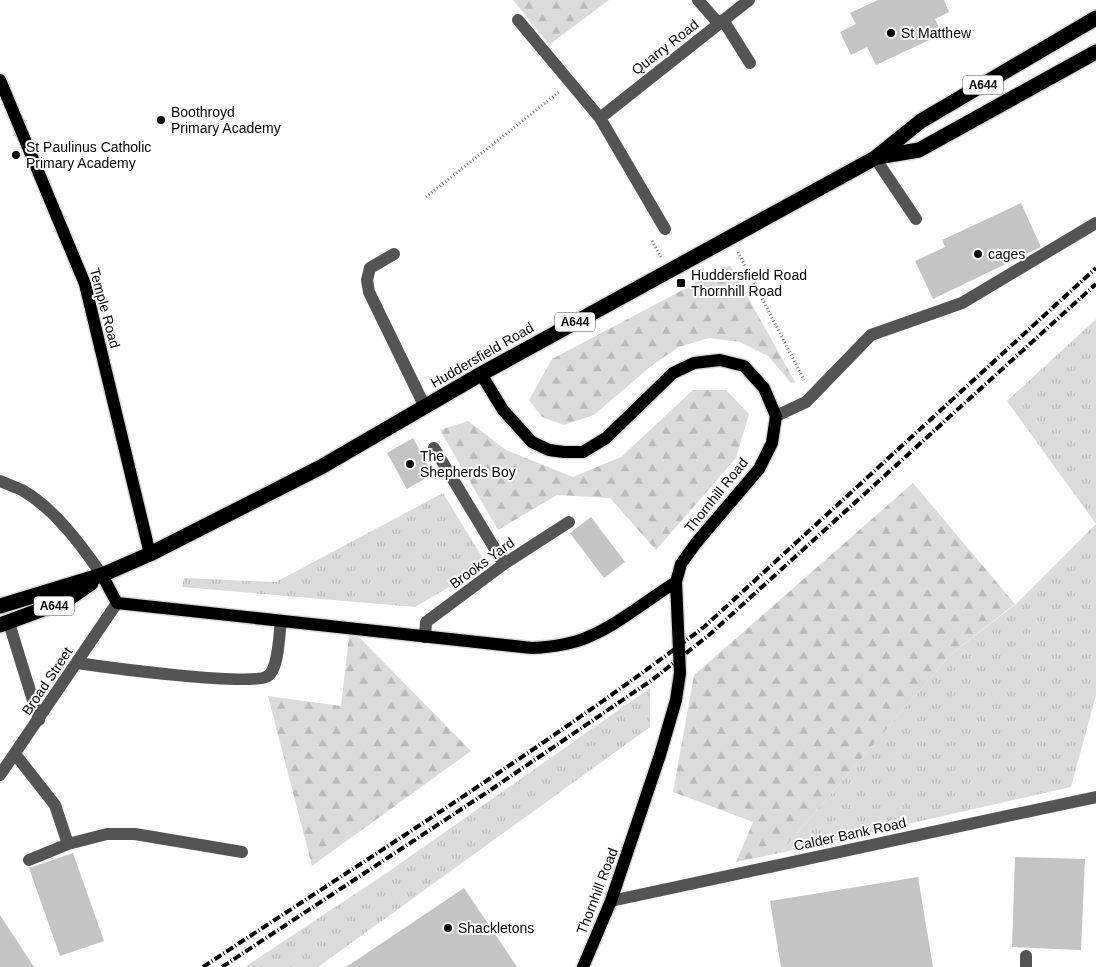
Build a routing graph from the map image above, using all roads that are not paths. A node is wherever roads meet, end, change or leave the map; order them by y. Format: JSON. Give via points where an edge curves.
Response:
{"nodes":[{"id":1,"x":698,"y":0,"type":"edge"},
{"id":2,"x":749,"y":0,"type":"edge"},
{"id":3,"x":1096,"y":18,"type":"edge"},
{"id":4,"x":518,"y":20,"type":"dead end"},
{"id":5,"x":721,"y":22,"type":"junction"},
{"id":6,"x":1096,"y":52,"type":"edge"},
{"id":7,"x":750,"y":63,"type":"dead end"},
{"id":8,"x":0,"y":80,"type":"edge"},
{"id":9,"x":600,"y":118,"type":"junction"},
{"id":10,"x":875,"y":158,"type":"junction"},
{"id":11,"x":916,"y":219,"type":"dead end"},
{"id":12,"x":1096,"y":223,"type":"edge"},
{"id":13,"x":665,"y":229,"type":"dead end"},
{"id":14,"x":394,"y":254,"type":"dead end"},
{"id":15,"x":481,"y":374,"type":"junction"},
{"id":16,"x":425,"y":406,"type":"junction"},
{"id":17,"x":776,"y":416,"type":"junction"},
{"id":18,"x":434,"y":448,"type":"dead end"},
{"id":19,"x":0,"y":481,"type":"edge"},
{"id":20,"x":569,"y":522,"type":"dead end"},
{"id":21,"x":150,"y":554,"type":"junction"},
{"id":22,"x":504,"y":564,"type":"junction"},
{"id":23,"x":102,"y":575,"type":"junction"},
{"id":24,"x":676,"y":582,"type":"junction"},
{"id":25,"x":117,"y":603,"type":"junction"},
{"id":26,"x":0,"y":606,"type":"edge"},
{"id":27,"x":281,"y":621,"type":"junction"},
{"id":28,"x":4,"y":624,"type":"edge"},
{"id":29,"x":425,"y":637,"type":"junction"},
{"id":30,"x":77,"y":663,"type":"junction"},
{"id":31,"x":39,"y":720,"type":"junction"},
{"id":32,"x":15,"y":754,"type":"junction"},
{"id":33,"x":0,"y":775,"type":"edge"},
{"id":34,"x":1096,"y":797,"type":"edge"},
{"id":35,"x":68,"y":844,"type":"junction"},
{"id":36,"x":242,"y":852,"type":"dead end"},
{"id":37,"x":29,"y":860,"type":"dead end"},
{"id":38,"x":611,"y":901,"type":"junction"},
{"id":39,"x":583,"y":967,"type":"edge"}],
"edges":[{"from":1,"to":5,"type":"street"},
{"from":2,"to":5,"type":"street","name":"Quarry Road"},
{"from":3,"to":10,"type":"highway","name":"Huddersfield Road","number":"A644","via":[[921,121]]},
{"from":4,"to":9,"type":"street"},
{"from":5,"to":7,"type":"street"},
{"from":5,"to":9,"type":"street","name":"Quarry Road"},
{"from":6,"to":10,"type":"highway","name":"Huddersfield Road","number":"A644","via":[[919,150]]},
{"from":8,"to":21,"type":"main road","name":"Temple Road","via":[[85,284]]},
{"from":9,"to":13,"type":"street"},
{"from":10,"to":11,"type":"street"},
{"from":10,"to":15,"type":"highway","name":"Huddersfield Road","number":"A644"},
{"from":12,"to":17,"type":"street","via":[[962,303],[871,335],[806,402]]},
{"from":14,"to":16,"type":"street","via":[[370,268],[369,292]]},
{"from":15,"to":16,"type":"highway","name":"Huddersfield Road","number":"A644"},
{"from":15,"to":17,"type":"main road","via":[[503,410],[532,442],[549,450],[583,452],[606,438],[673,373],[694,363],[720,360],[744,366],[764,388]]},
{"from":16,"to":21,"type":"highway","name":"Huddersfield Road","number":"A644","via":[[321,467]]},
{"from":17,"to":24,"type":"main road","name":"Thornhill Road","via":[[772,443],[759,469],[691,550],[681,564]]},
{"from":18,"to":22,"type":"street"},
{"from":19,"to":23,"type":"street","via":[[22,490],[46,509],[79,542]]},
{"from":20,"to":22,"type":"street","name":"Brooks Yard"},
{"from":21,"to":23,"type":"highway","name":"Huddersfield Road","number":"A644"},
{"from":22,"to":29,"type":"street","name":"Brooks Yard","via":[[426,622]]},
{"from":23,"to":25,"type":"main road"},
{"from":23,"to":26,"type":"highway","name":"Huddersfield Road","number":"A644"},
{"from":23,"to":28,"type":"highway","name":"Huddersfield Road","number":"A644","via":[[65,601]]},
{"from":24,"to":29,"type":"main road","via":[[615,624],[587,638],[560,646],[532,648]]},
{"from":24,"to":38,"type":"main road","name":"Thornhill Road","via":[[680,673],[676,700]]},
{"from":25,"to":27,"type":"main road"},
{"from":25,"to":30,"type":"street","name":"Broad Street"},
{"from":27,"to":29,"type":"main road"},
{"from":27,"to":30,"type":"street","via":[[273,670],[267,677],[259,679],[144,672]]},
{"from":28,"to":31,"type":"street"},
{"from":30,"to":31,"type":"street","name":"Broad Street"},
{"from":31,"to":32,"type":"street","name":"Broad Street"},
{"from":32,"to":33,"type":"street","name":"Broad Street"},
{"from":32,"to":35,"type":"street","via":[[55,805]]},
{"from":34,"to":38,"type":"street","name":"Calder Bank Road"},
{"from":35,"to":36,"type":"street","via":[[121,833]]},
{"from":35,"to":37,"type":"street"},
{"from":38,"to":39,"type":"main road","name":"Thornhill Road"}]}
